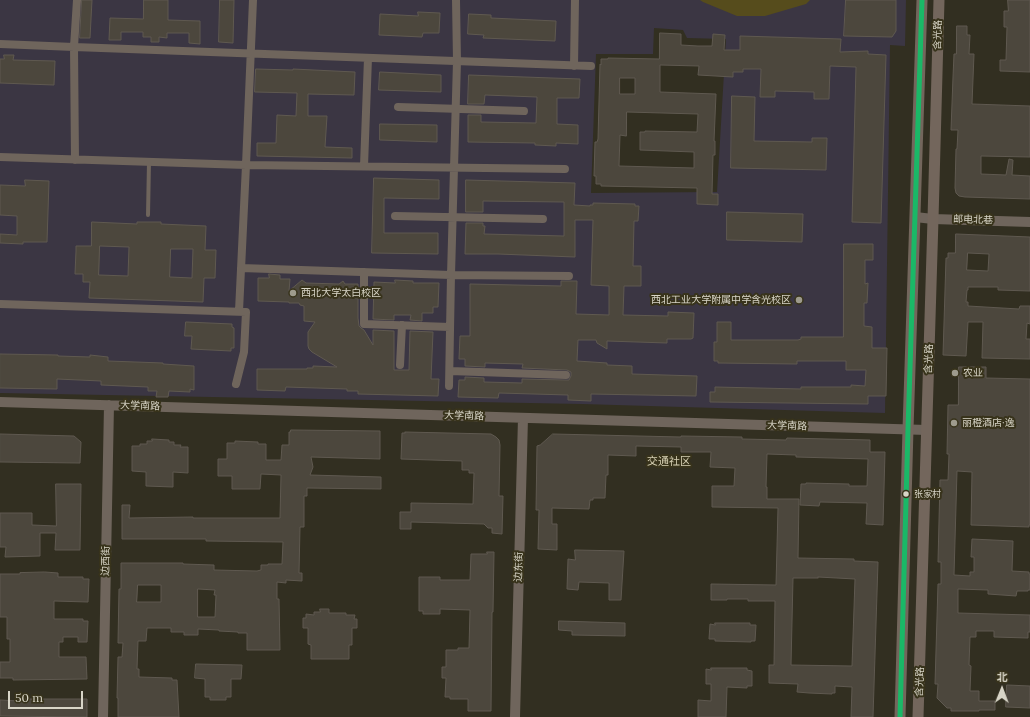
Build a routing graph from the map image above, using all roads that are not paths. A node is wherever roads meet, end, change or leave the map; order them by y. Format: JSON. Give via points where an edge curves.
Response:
{"nodes":[{"id":1,"x":77,"y":0,"type":"edge"},
{"id":2,"x":253,"y":0,"type":"edge"},
{"id":3,"x":456,"y":0,"type":"edge"},
{"id":4,"x":576,"y":0,"type":"edge"},
{"id":5,"x":922,"y":0,"type":"edge"},
{"id":6,"x":939,"y":0,"type":"edge"},
{"id":7,"x":0,"y":44,"type":"edge"},
{"id":8,"x":74,"y":47,"type":"junction"},
{"id":9,"x":251,"y":54,"type":"junction"},
{"id":10,"x":368,"y":58,"type":"junction"},
{"id":11,"x":457,"y":61,"type":"junction"},
{"id":12,"x":574,"y":66,"type":"junction"},
{"id":13,"x":590,"y":66,"type":"dead end"},
{"id":14,"x":398,"y":107,"type":"dead end"},
{"id":15,"x":455,"y":109,"type":"junction"},
{"id":16,"x":524,"y":111,"type":"dead end"},
{"id":17,"x":0,"y":157,"type":"edge"},
{"id":18,"x":74,"y":160,"type":"junction"},
{"id":19,"x":149,"y":162,"type":"junction"},
{"id":20,"x":246,"y":165,"type":"junction"},
{"id":21,"x":364,"y":166,"type":"junction"},
{"id":22,"x":454,"y":168,"type":"junction"},
{"id":23,"x":565,"y":169,"type":"dead end"},
{"id":24,"x":148,"y":215,"type":"dead end"},
{"id":25,"x":395,"y":216,"type":"dead end"},
{"id":26,"x":452,"y":217,"type":"junction"},
{"id":27,"x":915,"y":217,"type":"junction"},
{"id":28,"x":543,"y":219,"type":"dead end"},
{"id":29,"x":933,"y":219,"type":"junction"},
{"id":30,"x":1030,"y":222,"type":"edge"},
{"id":31,"x":241,"y":268,"type":"junction"},
{"id":32,"x":364,"y":272,"type":"junction"},
{"id":33,"x":451,"y":275,"type":"junction"},
{"id":34,"x":569,"y":276,"type":"dead end"},
{"id":35,"x":0,"y":304,"type":"edge"},
{"id":36,"x":239,"y":311,"type":"junction"},
{"id":37,"x":402,"y":325,"type":"junction"},
{"id":38,"x":450,"y":327,"type":"junction"},
{"id":39,"x":400,"y":365,"type":"dead end"},
{"id":40,"x":450,"y":371,"type":"junction"},
{"id":41,"x":566,"y":375,"type":"dead end"},
{"id":42,"x":236,"y":384,"type":"dead end"},
{"id":43,"x":449,"y":386,"type":"dead end"},
{"id":44,"x":0,"y":402,"type":"edge"},
{"id":45,"x":109,"y":405,"type":"junction"},
{"id":46,"x":523,"y":418,"type":"junction"},
{"id":47,"x":908,"y":429,"type":"junction"},
{"id":48,"x":927,"y":430,"type":"junction"},
{"id":49,"x":103,"y":717,"type":"edge"},
{"id":50,"x":515,"y":717,"type":"edge"},
{"id":51,"x":900,"y":717,"type":"edge"},
{"id":52,"x":918,"y":717,"type":"edge"}],
"edges":[{"from":1,"to":8,"type":"street"},
{"from":2,"to":9,"type":"street"},
{"from":3,"to":11,"type":"street"},
{"from":4,"to":12,"type":"street"},
{"from":5,"to":27,"type":"main road","name":"含光路"},
{"from":6,"to":29,"type":"main road","name":"含光路"},
{"from":7,"to":8,"type":"street"},
{"from":8,"to":9,"type":"street"},
{"from":8,"to":18,"type":"street"},
{"from":9,"to":10,"type":"street"},
{"from":9,"to":20,"type":"street"},
{"from":10,"to":11,"type":"street"},
{"from":10,"to":21,"type":"street"},
{"from":11,"to":12,"type":"street"},
{"from":11,"to":15,"type":"street"},
{"from":12,"to":13,"type":"street"},
{"from":14,"to":15,"type":"street"},
{"from":15,"to":16,"type":"street"},
{"from":15,"to":22,"type":"street"},
{"from":17,"to":18,"type":"street"},
{"from":18,"to":19,"type":"street"},
{"from":19,"to":20,"type":"street"},
{"from":19,"to":24,"type":"lane"},
{"from":20,"to":21,"type":"street"},
{"from":20,"to":31,"type":"street"},
{"from":21,"to":22,"type":"street"},
{"from":22,"to":23,"type":"street"},
{"from":22,"to":26,"type":"street"},
{"from":25,"to":26,"type":"street"},
{"from":26,"to":28,"type":"street"},
{"from":26,"to":33,"type":"street"},
{"from":27,"to":29,"type":"street","name":"邮电北巷"},
{"from":27,"to":47,"type":"main road","name":"含光路"},
{"from":29,"to":30,"type":"street","name":"邮电北巷"},
{"from":29,"to":48,"type":"main road","name":"含光路"},
{"from":31,"to":32,"type":"street"},
{"from":31,"to":36,"type":"street"},
{"from":32,"to":33,"type":"street"},
{"from":32,"to":37,"type":"street","via":[[364,324]]},
{"from":33,"to":34,"type":"street"},
{"from":33,"to":38,"type":"street"},
{"from":35,"to":36,"type":"street"},
{"from":36,"to":42,"type":"street","via":[[246,312],[244,352]]},
{"from":37,"to":38,"type":"street"},
{"from":37,"to":39,"type":"street"},
{"from":38,"to":40,"type":"street"},
{"from":40,"to":41,"type":"street"},
{"from":40,"to":43,"type":"street"},
{"from":44,"to":45,"type":"street","name":"大学南路"},
{"from":45,"to":46,"type":"street","name":"大学南路"},
{"from":45,"to":49,"type":"street","name":"边西街"},
{"from":46,"to":47,"type":"street","name":"大学南路"},
{"from":46,"to":50,"type":"street","name":"边东街"},
{"from":47,"to":48,"type":"street","name":"大学南路"},
{"from":47,"to":51,"type":"main road","name":"含光路"},
{"from":48,"to":52,"type":"main road","name":"含光路"}]}
